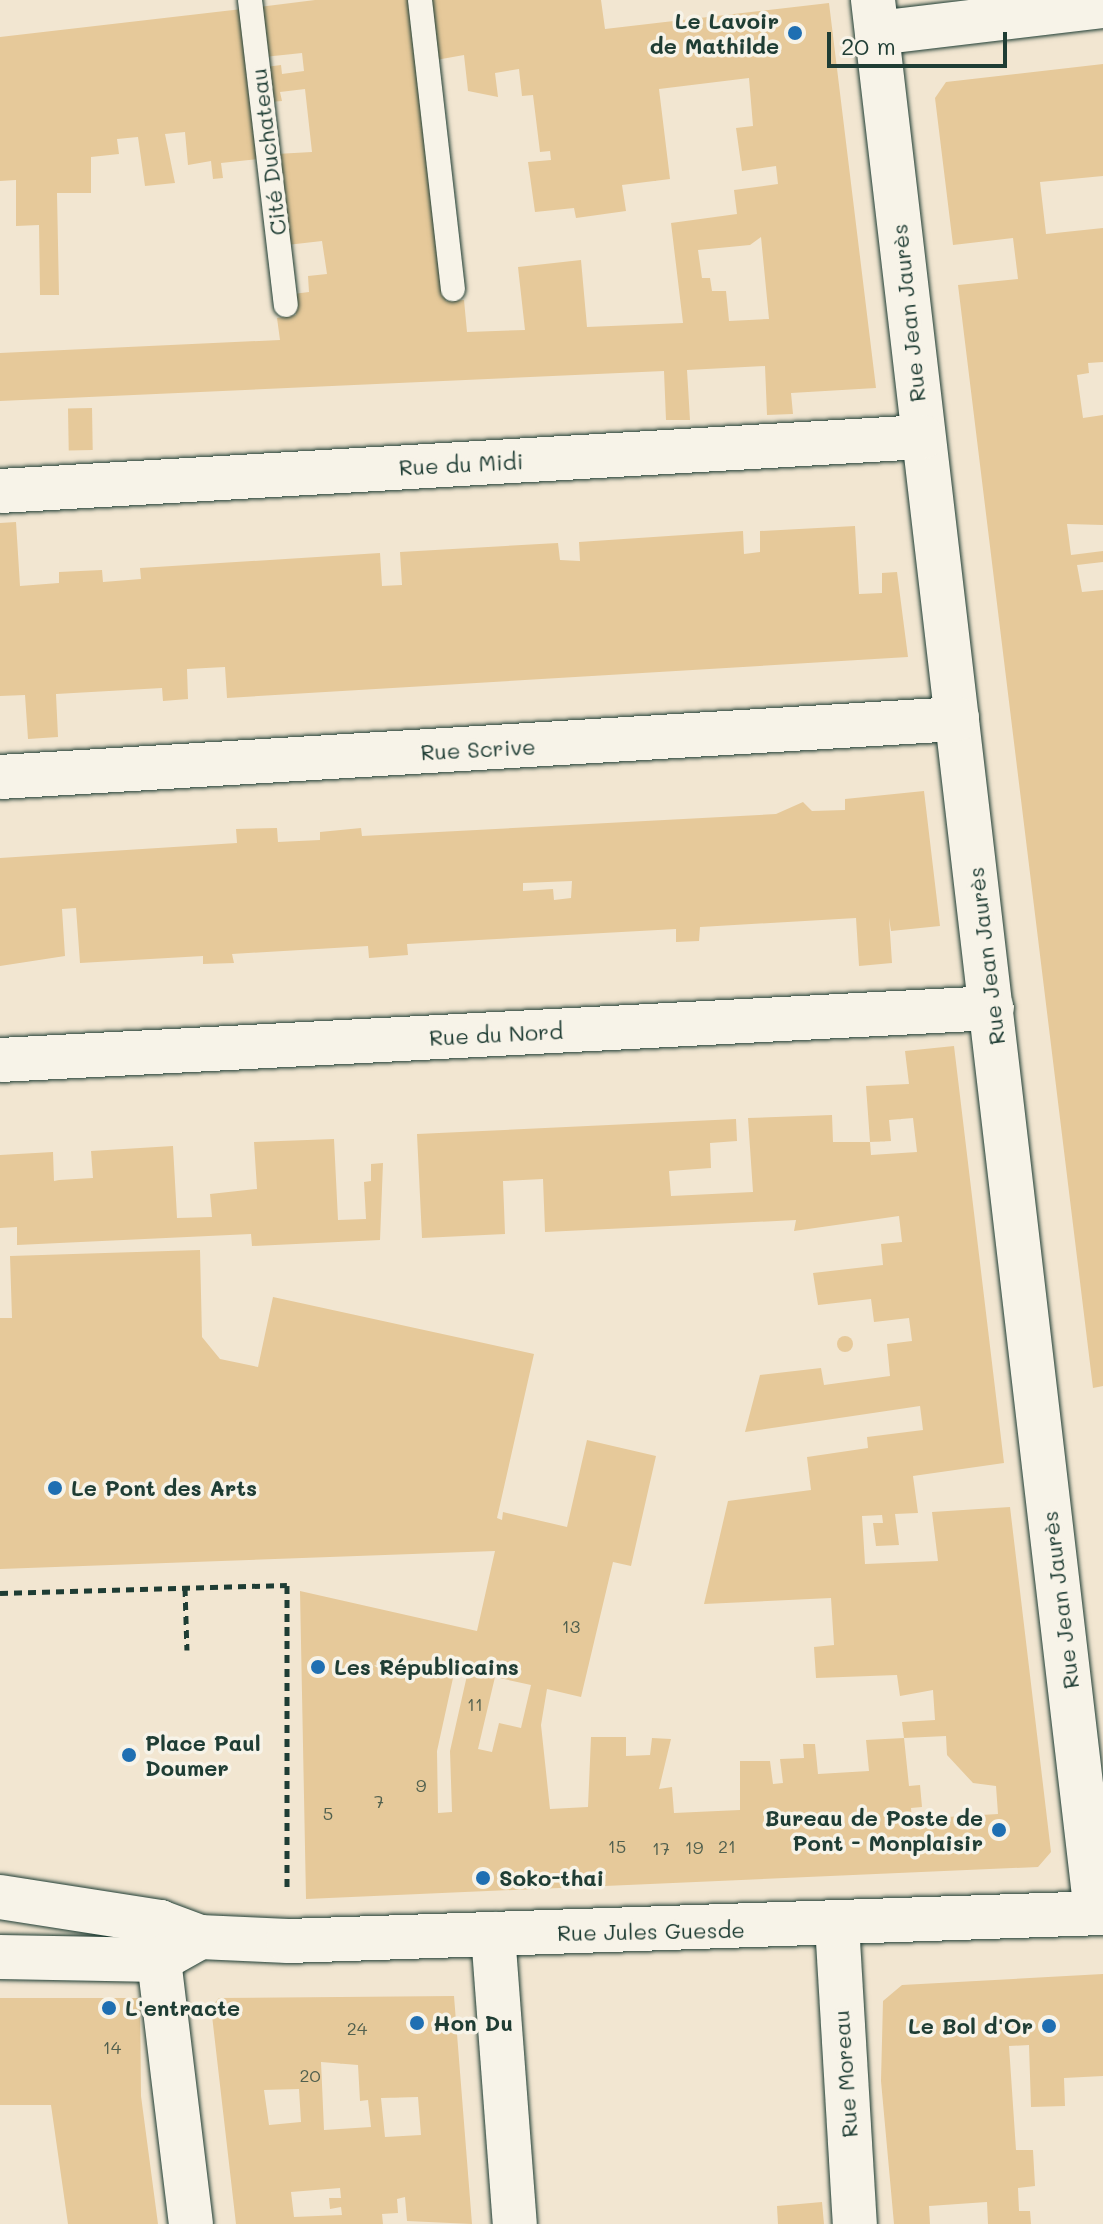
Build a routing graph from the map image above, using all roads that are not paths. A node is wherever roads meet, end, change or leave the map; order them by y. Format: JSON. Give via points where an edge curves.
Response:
{"nodes":[{"id":1,"x":250,"y":0,"type":"edge"},
{"id":2,"x":420,"y":0,"type":"edge"},
{"id":3,"x":1103,"y":6,"type":"edge"},
{"id":4,"x":875,"y":17,"type":"edge"},
{"id":5,"x":453,"y":289,"type":"dead end"},
{"id":6,"x":286,"y":305,"type":"dead end"},
{"id":7,"x":922,"y":437,"type":"junction"},
{"id":8,"x":0,"y":491,"type":"edge"},
{"id":9,"x":957,"y":719,"type":"junction"},
{"id":10,"x":0,"y":777,"type":"edge"},
{"id":11,"x":992,"y":1008,"type":"junction"},
{"id":12,"x":0,"y":1060,"type":"edge"},
{"id":13,"x":0,"y":1897,"type":"edge"},
{"id":14,"x":1100,"y":1913,"type":"edge"},
{"id":15,"x":837,"y":1924,"type":"junction"},
{"id":16,"x":493,"y":1934,"type":"junction"},
{"id":17,"x":173,"y":1940,"type":"junction"},
{"id":18,"x":0,"y":1957,"type":"edge"},
{"id":19,"x":191,"y":2224,"type":"edge"},
{"id":20,"x":515,"y":2224,"type":"edge"},
{"id":21,"x":855,"y":2224,"type":"edge"}],
"edges":[{"from":1,"to":6,"type":"lane","name":"Cité Duchateau"},
{"from":2,"to":5,"type":"lane"},
{"from":3,"to":4,"type":"street"},
{"from":4,"to":7,"type":"street","name":"Rue Jean Jaurès"},
{"from":7,"to":8,"type":"street","name":"Rue du Midi"},
{"from":7,"to":9,"type":"street","name":"Rue Jean Jaurès"},
{"from":9,"to":10,"type":"street","name":"Rue Scrive"},
{"from":9,"to":11,"type":"street","name":"Rue Jean Jaurès"},
{"from":11,"to":12,"type":"street","name":"Rue du Nord"},
{"from":11,"to":14,"type":"street","name":"Rue Jean Jaurès"},
{"from":13,"to":17,"type":"street","name":"Rue Jules Guesde"},
{"from":14,"to":15,"type":"street","name":"Rue Jules Guesde"},
{"from":15,"to":16,"type":"street","name":"Rue Jules Guesde"},
{"from":15,"to":21,"type":"street","name":"Rue Moreau"},
{"from":16,"to":17,"type":"street","name":"Rue Jules Guesde"},
{"from":16,"to":20,"type":"street"},
{"from":17,"to":18,"type":"street","name":"Rue Jules Guesde"},
{"from":17,"to":19,"type":"street"}]}
